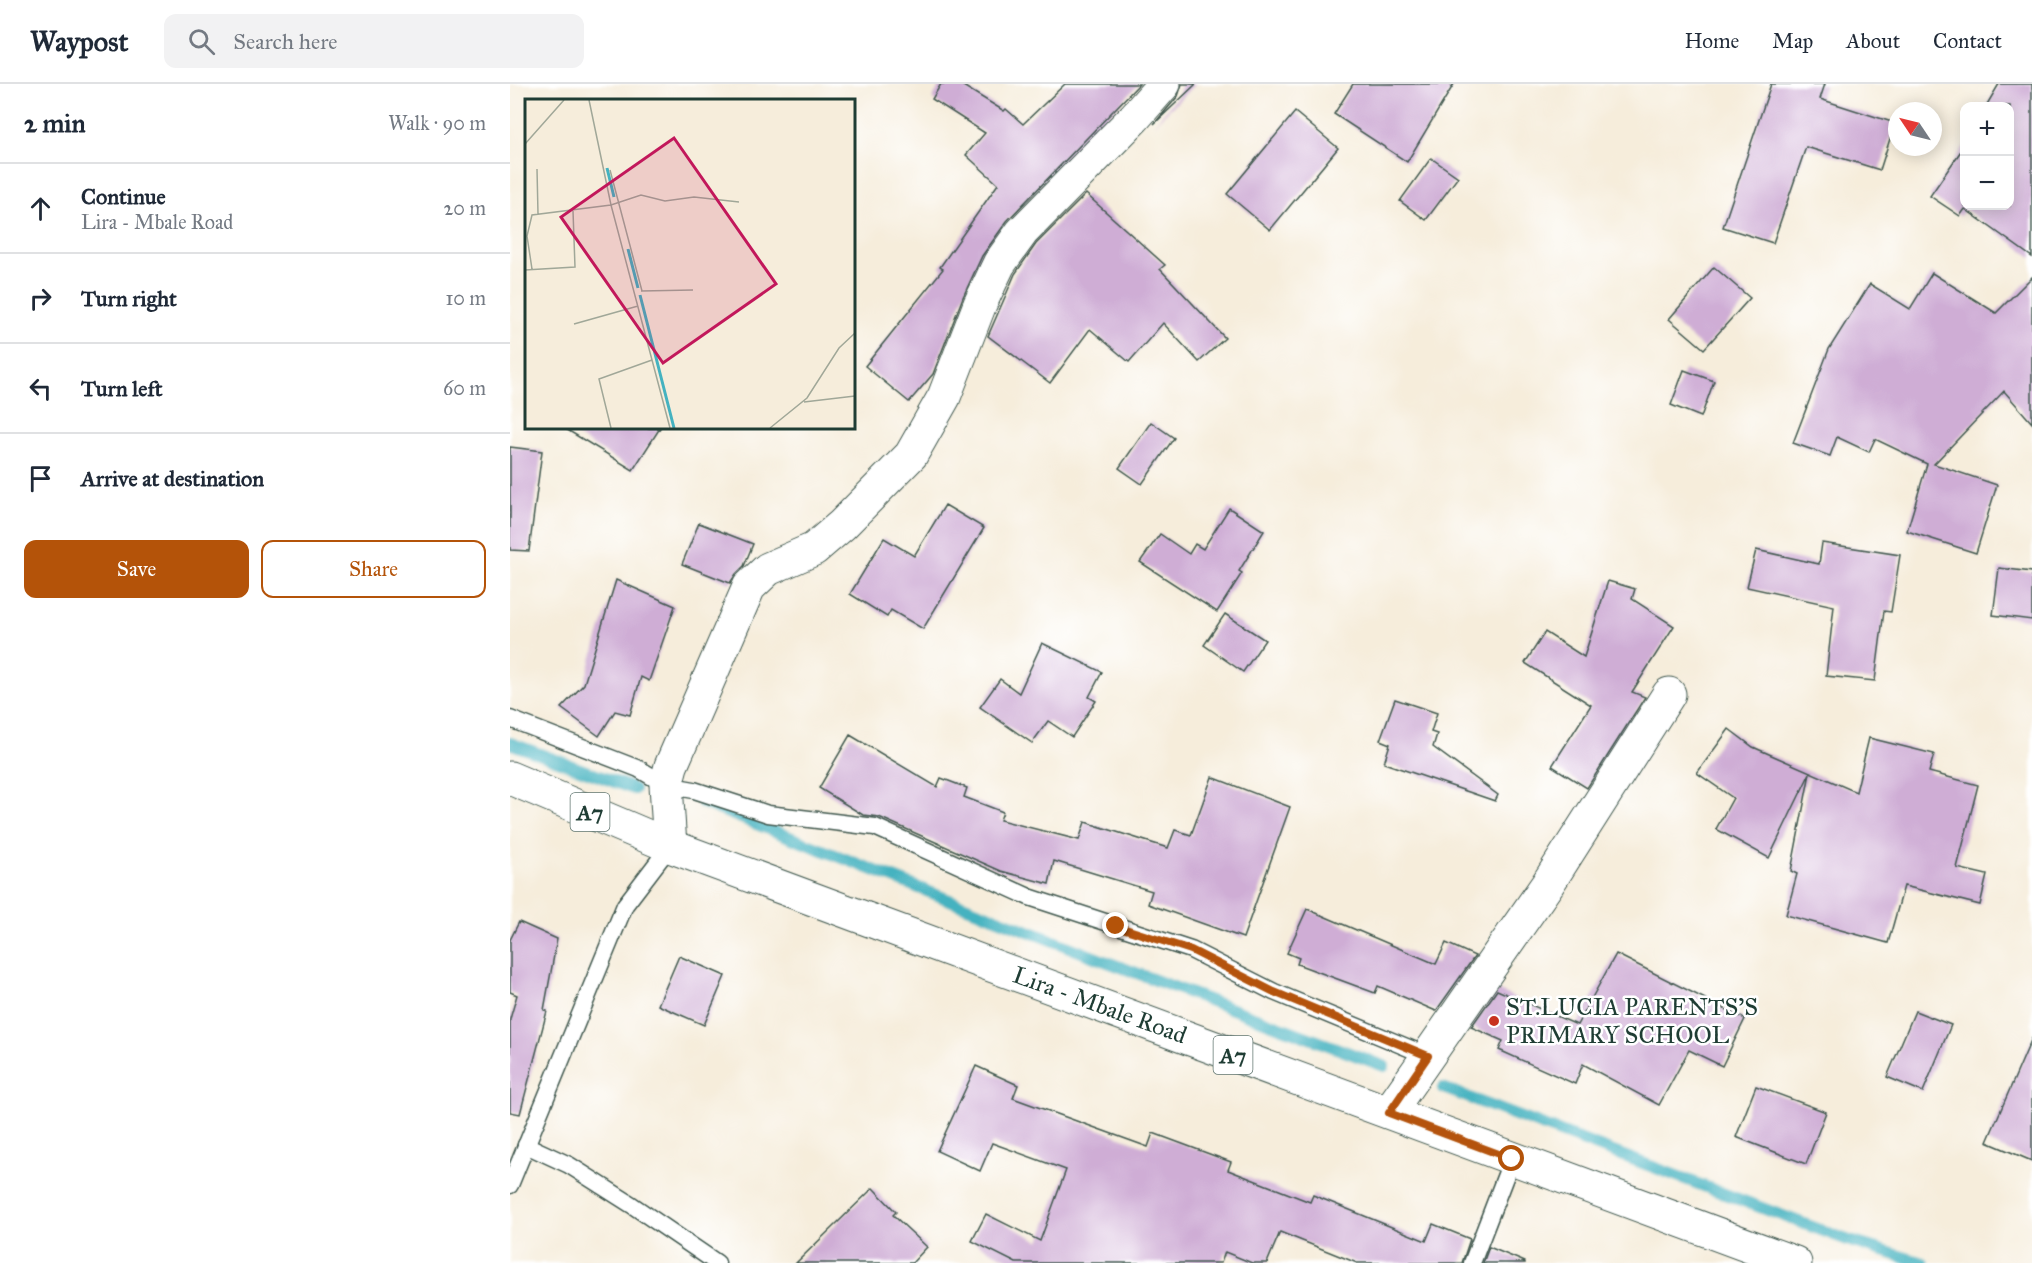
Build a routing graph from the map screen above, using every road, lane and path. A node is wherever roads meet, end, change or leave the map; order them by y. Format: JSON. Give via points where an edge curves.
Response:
{"nodes":[{"id":1,"x":1164,"y":84,"type":"edge"},
{"id":2,"x":1669,"y":694,"type":"dead end"},
{"id":3,"x":510,"y":719,"type":"edge"},
{"id":4,"x":510,"y":778,"type":"edge"},
{"id":5,"x":666,"y":785,"type":"junction"},
{"id":6,"x":670,"y":846,"type":"junction"},
{"id":7,"x":1428,"y":1056,"type":"junction"},
{"id":8,"x":1389,"y":1113,"type":"junction"},
{"id":9,"x":526,"y":1145,"type":"junction"},
{"id":10,"x":1512,"y":1159,"type":"junction"},
{"id":11,"x":510,"y":1185,"type":"edge"},
{"id":12,"x":717,"y":1263,"type":"edge"},
{"id":13,"x":1472,"y":1263,"type":"edge"},
{"id":14,"x":1795,"y":1263,"type":"edge"}],
"edges":[{"from":1,"to":5,"type":"street","via":[[1022,232],[999,264],[944,397],[911,455],[814,549],[768,569],[749,587]]},
{"from":2,"to":7,"type":"street","via":[[1547,885]]},
{"from":3,"to":5,"type":"lane","via":[[639,770]]},
{"from":4,"to":6,"type":"street","name":"Lira - Mbale Road","number":"A7"},
{"from":5,"to":6,"type":"street"},
{"from":5,"to":7,"type":"lane","via":[[768,814],[874,827],[1029,897],[1191,950],[1274,992]]},
{"from":6,"to":8,"type":"street","name":"Lira - Mbale Road","number":"A7"},
{"from":6,"to":9,"type":"lane","via":[[625,905]]},
{"from":7,"to":8,"type":"street"},
{"from":8,"to":10,"type":"street","name":"Lira - Mbale Road","number":"A7"},
{"from":9,"to":11,"type":"lane"},
{"from":9,"to":12,"type":"lane","via":[[569,1165]]},
{"from":10,"to":13,"type":"lane"},
{"from":10,"to":14,"type":"street","name":"Lira - Mbale Road","number":"A7"}]}
